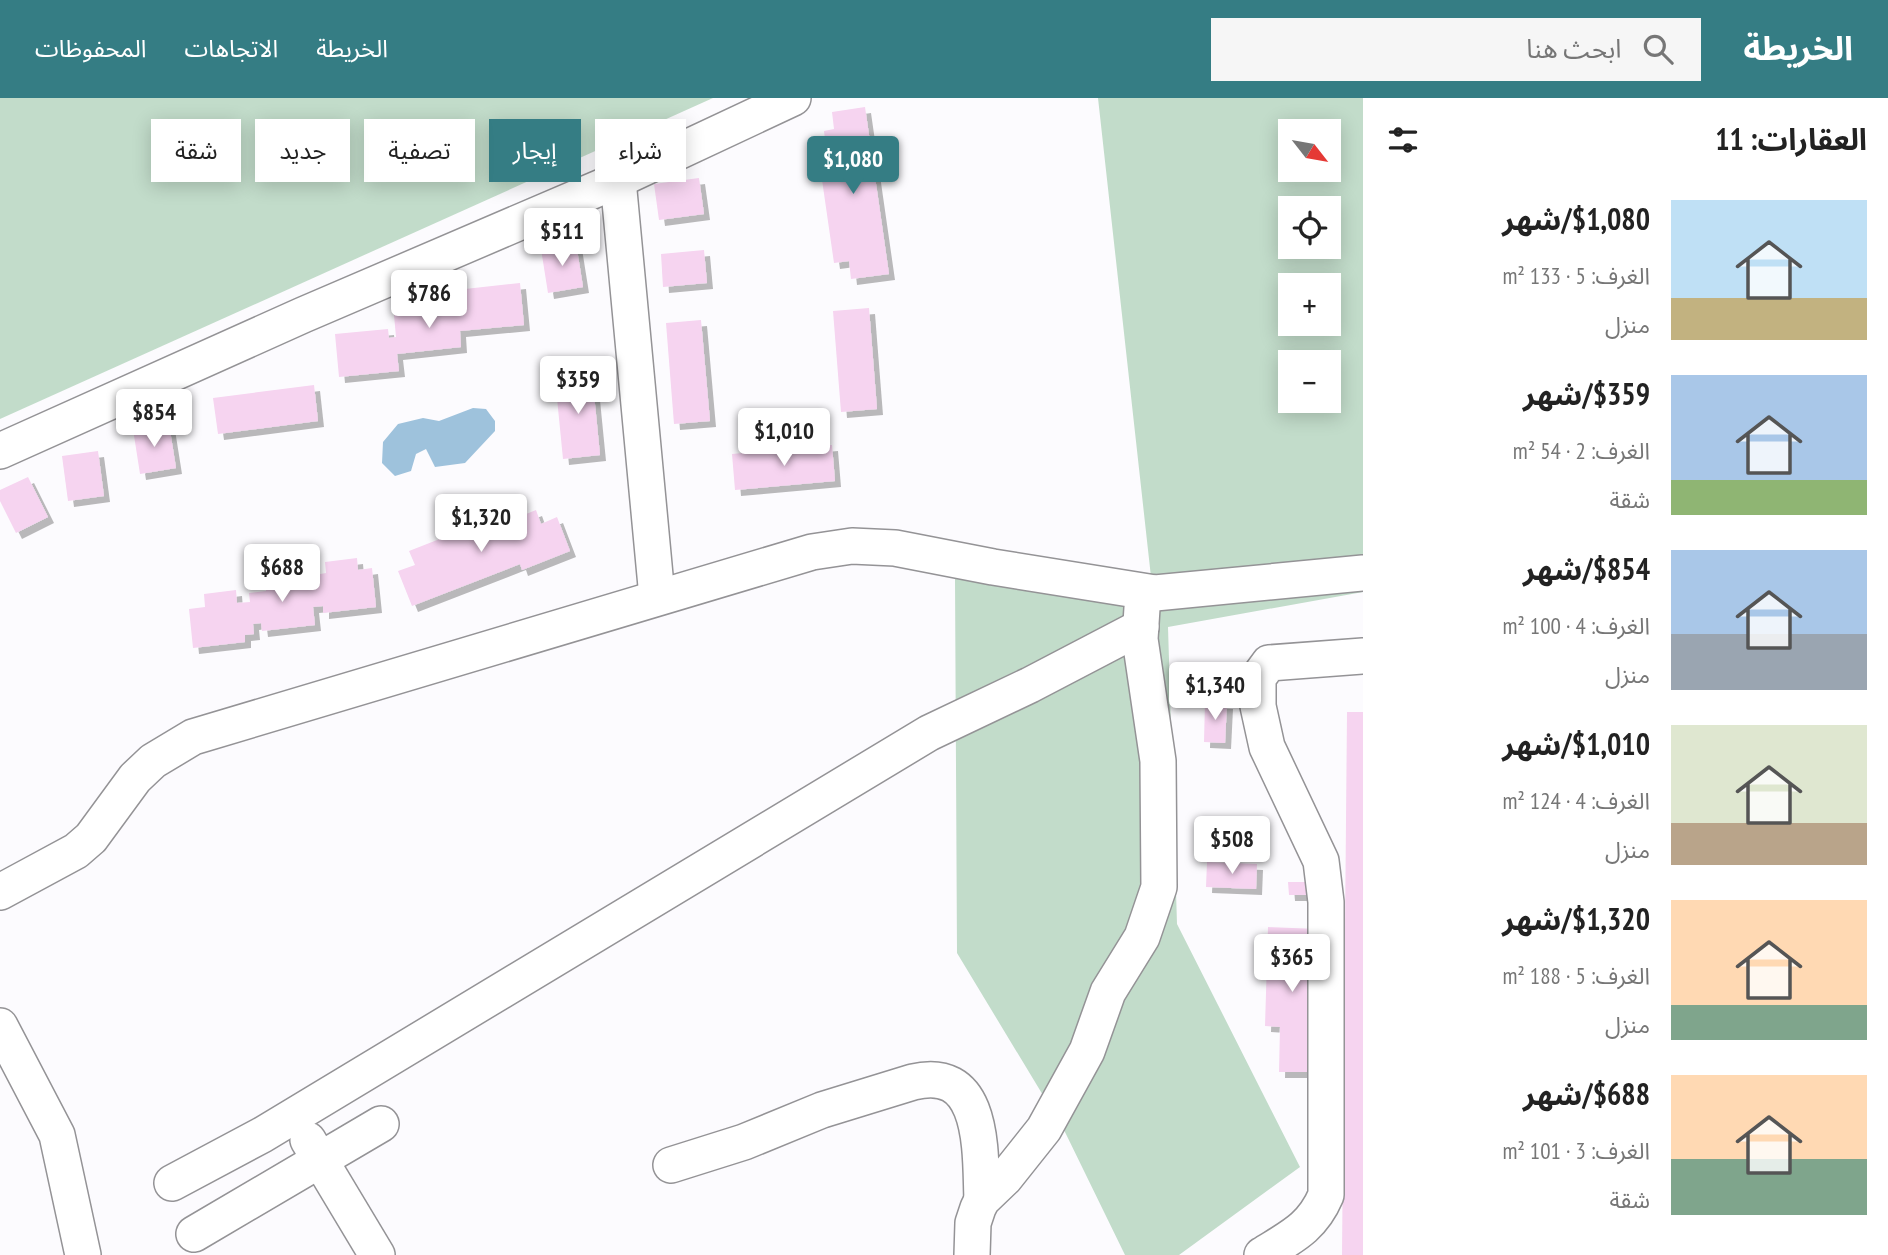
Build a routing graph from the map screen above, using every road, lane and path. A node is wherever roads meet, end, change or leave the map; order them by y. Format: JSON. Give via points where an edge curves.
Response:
{"nodes":[{"id":1,"x":793,"y":98,"type":"edge"},
{"id":2,"x":686,"y":148,"type":"edge"},
{"id":3,"x":613,"y":182,"type":"edge"},
{"id":4,"x":618,"y":182,"type":"edge"},
{"id":5,"x":0,"y":451,"type":"edge"},
{"id":6,"x":1363,"y":573,"type":"edge"},
{"id":7,"x":1143,"y":591,"type":"junction"},
{"id":8,"x":657,"y":597,"type":"junction"},
{"id":9,"x":1141,"y":627,"type":"junction"},
{"id":10,"x":1363,"y":656,"type":"edge"},
{"id":11,"x":0,"y":891,"type":"edge"},
{"id":12,"x":0,"y":1026,"type":"edge"},
{"id":13,"x":295,"y":1116,"type":"junction"},
{"id":14,"x":381,"y":1124,"type":"dead end"},
{"id":15,"x":319,"y":1159,"type":"junction"},
{"id":16,"x":671,"y":1165,"type":"dead end"},
{"id":17,"x":172,"y":1183,"type":"dead end"},
{"id":18,"x":982,"y":1200,"type":"junction"},
{"id":19,"x":194,"y":1234,"type":"dead end"},
{"id":20,"x":83,"y":1255,"type":"edge"},
{"id":21,"x":377,"y":1255,"type":"edge"},
{"id":22,"x":972,"y":1255,"type":"edge"},
{"id":23,"x":1262,"y":1255,"type":"edge"}],
"edges":[{"from":1,"to":2,"type":"street"},
{"from":3,"to":5,"type":"street"},
{"from":4,"to":8,"type":"street"},
{"from":6,"to":7,"type":"street"},
{"from":7,"to":8,"type":"street","via":[[895,548],[852,546],[812,552]]},
{"from":7,"to":9,"type":"street"},
{"from":8,"to":11,"type":"street","via":[[193,737],[135,778],[76,851]]},
{"from":9,"to":13,"type":"street","via":[[929,733]]},
{"from":9,"to":18,"type":"street","via":[[1158,761],[1159,887],[1142,937],[1108,992],[1087,1051],[1044,1129]]},
{"from":10,"to":23,"type":"street","via":[[1269,663],[1258,678],[1258,706],[1267,747],[1321,861],[1326,902],[1326,1195],[1306,1227]]},
{"from":12,"to":20,"type":"street","via":[[57,1135]]},
{"from":13,"to":15,"type":"street"},
{"from":13,"to":17,"type":"street"},
{"from":14,"to":15,"type":"street"},
{"from":15,"to":19,"type":"street"},
{"from":15,"to":21,"type":"street"},
{"from":16,"to":18,"type":"street","via":[[822,1110],[913,1082],[943,1079],[966,1099],[975,1116]]},
{"from":18,"to":22,"type":"street","via":[[973,1223]]}]}
